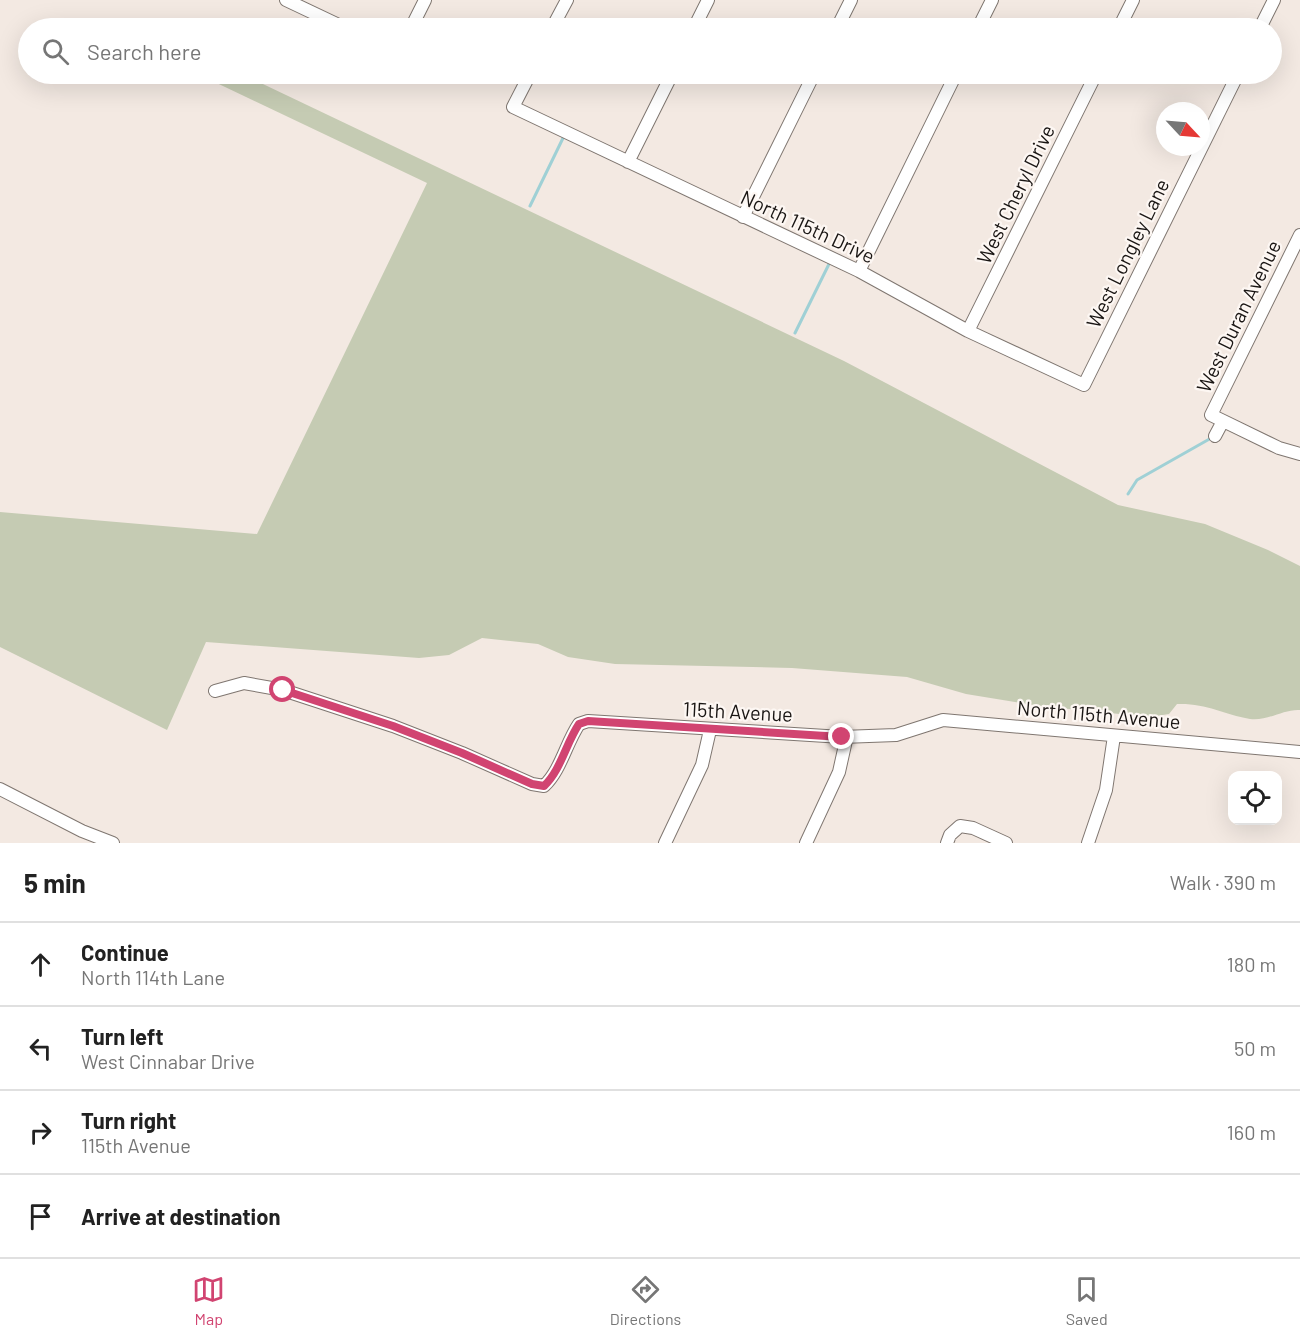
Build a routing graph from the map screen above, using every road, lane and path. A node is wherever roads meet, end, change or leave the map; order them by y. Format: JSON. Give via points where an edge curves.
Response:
{"nodes":[{"id":1,"x":286,"y":0,"type":"edge"},
{"id":2,"x":425,"y":0,"type":"edge"},
{"id":3,"x":567,"y":0,"type":"edge"},
{"id":4,"x":708,"y":0,"type":"edge"},
{"id":5,"x":851,"y":0,"type":"edge"},
{"id":6,"x":993,"y":0,"type":"edge"},
{"id":7,"x":1133,"y":0,"type":"edge"},
{"id":8,"x":1274,"y":0,"type":"edge"},
{"id":9,"x":324,"y":18,"type":"edge"},
{"id":10,"x":416,"y":18,"type":"edge"},
{"id":11,"x":557,"y":18,"type":"edge"},
{"id":12,"x":699,"y":18,"type":"edge"},
{"id":13,"x":842,"y":18,"type":"edge"},
{"id":14,"x":983,"y":18,"type":"edge"},
{"id":15,"x":1124,"y":18,"type":"edge"},
{"id":16,"x":1265,"y":18,"type":"edge"},
{"id":17,"x":525,"y":84,"type":"edge"},
{"id":18,"x":667,"y":84,"type":"edge"},
{"id":19,"x":809,"y":84,"type":"edge"},
{"id":20,"x":951,"y":84,"type":"edge"},
{"id":21,"x":1091,"y":84,"type":"edge"},
{"id":22,"x":1233,"y":84,"type":"edge"},
{"id":23,"x":628,"y":162,"type":"junction"},
{"id":24,"x":743,"y":217,"type":"junction"},
{"id":25,"x":1300,"y":235,"type":"edge"},
{"id":26,"x":859,"y":272,"type":"junction"},
{"id":27,"x":968,"y":331,"type":"junction"},
{"id":28,"x":1084,"y":385,"type":"joint"},
{"id":29,"x":1223,"y":421,"type":"junction"},
{"id":30,"x":1215,"y":436,"type":"dead end"},
{"id":31,"x":1300,"y":454,"type":"edge"},
{"id":32,"x":215,"y":691,"type":"dead end"},
{"id":33,"x":710,"y":730,"type":"junction"},
{"id":34,"x":896,"y":735,"type":"joint"},
{"id":35,"x":847,"y":736,"type":"junction"},
{"id":36,"x":1114,"y":736,"type":"junction"},
{"id":37,"x":1300,"y":752,"type":"edge"},
{"id":38,"x":0,"y":789,"type":"edge"},
{"id":39,"x":80,"y":837,"type":"edge"},
{"id":40,"x":113,"y":843,"type":"edge"},
{"id":41,"x":665,"y":843,"type":"edge"},
{"id":42,"x":806,"y":843,"type":"edge"},
{"id":43,"x":947,"y":843,"type":"edge"},
{"id":44,"x":1006,"y":843,"type":"edge"},
{"id":45,"x":1088,"y":843,"type":"edge"}],
"edges":[{"from":1,"to":9,"type":"street"},
{"from":2,"to":10,"type":"street"},
{"from":3,"to":11,"type":"street"},
{"from":4,"to":12,"type":"street"},
{"from":5,"to":13,"type":"street"},
{"from":6,"to":14,"type":"street"},
{"from":7,"to":15,"type":"street"},
{"from":8,"to":16,"type":"street"},
{"from":17,"to":23,"type":"street","name":"North 115th Drive","via":[[513,107]]},
{"from":18,"to":23,"type":"street"},
{"from":19,"to":24,"type":"street"},
{"from":20,"to":26,"type":"street"},
{"from":21,"to":27,"type":"street","name":"West Cheryl Drive"},
{"from":22,"to":28,"type":"street","name":"West Longley Lane"},
{"from":23,"to":24,"type":"street","name":"North 115th Drive"},
{"from":24,"to":26,"type":"street","name":"North 115th Drive"},
{"from":25,"to":29,"type":"street","name":"West Duran Avenue","via":[[1211,415]]},
{"from":26,"to":27,"type":"street","name":"North 115th Drive"},
{"from":27,"to":28,"type":"street","name":"North 115th Drive"},
{"from":29,"to":30,"type":"street"},
{"from":29,"to":31,"type":"street"},
{"from":32,"to":33,"type":"street","name":"115th Avenue","via":[[244,683],[283,690],[393,726],[544,786],[552,778],[579,724],[588,721]]},
{"from":33,"to":35,"type":"street","name":"115th Avenue"},
{"from":33,"to":41,"type":"street","via":[[702,765]]},
{"from":34,"to":35,"type":"street","name":"115th Avenue"},
{"from":34,"to":36,"type":"street","name":"North 115th Avenue","via":[[943,720]]},
{"from":35,"to":42,"type":"street","via":[[839,772]]},
{"from":36,"to":37,"type":"street","name":"North 115th Avenue"},
{"from":36,"to":45,"type":"street","via":[[1106,790]]},
{"from":38,"to":39,"type":"street"},
{"from":39,"to":40,"type":"street"},
{"from":43,"to":44,"type":"street","via":[[960,826]]}]}
